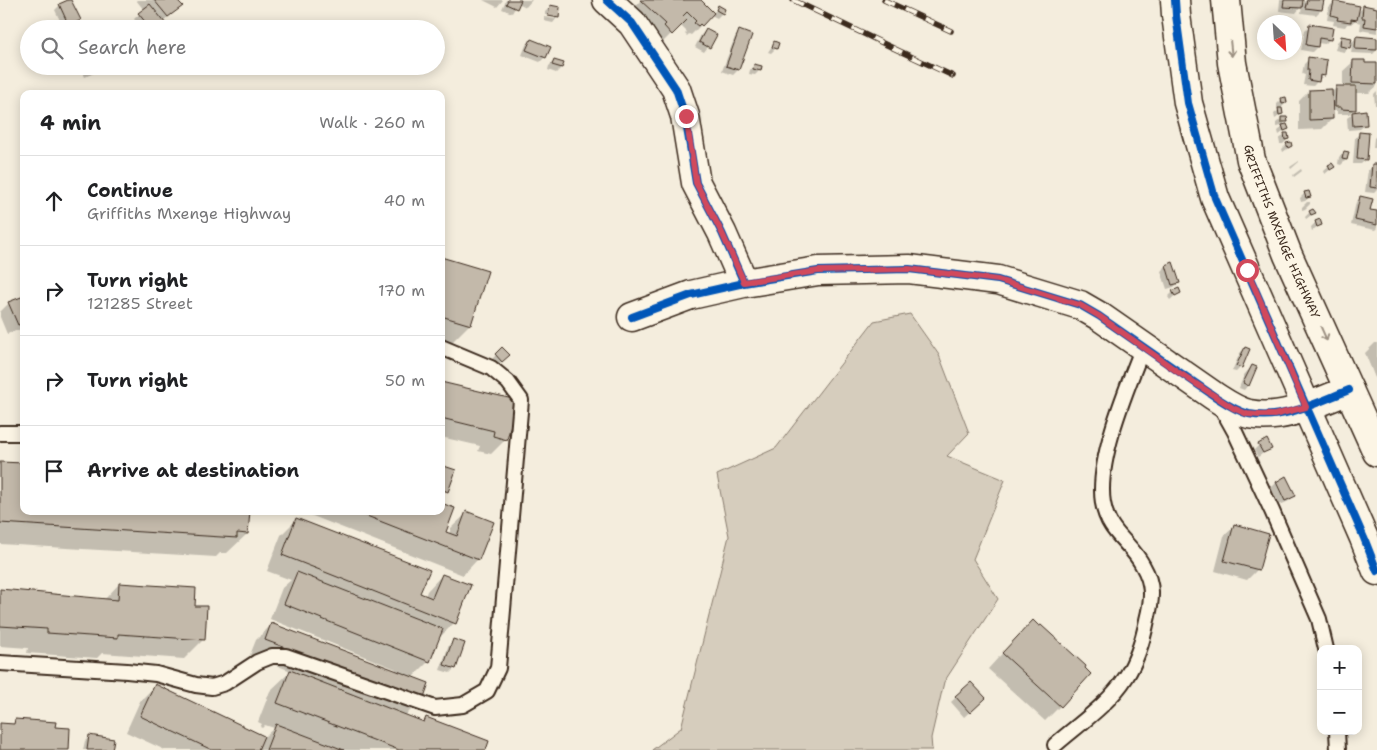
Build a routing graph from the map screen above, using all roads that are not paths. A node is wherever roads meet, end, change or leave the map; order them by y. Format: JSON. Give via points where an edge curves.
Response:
{"nodes":[{"id":1,"x":607,"y":0,"type":"edge"},
{"id":2,"x":1175,"y":0,"type":"edge"},
{"id":3,"x":1226,"y":0,"type":"edge"},
{"id":4,"x":744,"y":282,"type":"junction"},
{"id":5,"x":632,"y":317,"type":"dead end"},
{"id":6,"x":1143,"y":347,"type":"junction"},
{"id":7,"x":445,"y":349,"type":"edge"},
{"id":8,"x":1349,"y":390,"type":"junction"},
{"id":9,"x":1214,"y":396,"type":"junction"},
{"id":10,"x":1306,"y":407,"type":"junction"},
{"id":11,"x":0,"y":433,"type":"edge"},
{"id":12,"x":20,"y":433,"type":"edge"},
{"id":13,"x":1377,"y":452,"type":"edge"},
{"id":14,"x":1371,"y":538,"type":"edge"},
{"id":15,"x":1377,"y":571,"type":"edge"},
{"id":16,"x":1325,"y":645,"type":"edge"},
{"id":17,"x":0,"y":663,"type":"edge"},
{"id":18,"x":1338,"y":735,"type":"edge"},
{"id":19,"x":1056,"y":745,"type":"dead end"},
{"id":20,"x":1338,"y":750,"type":"edge"}],
"edges":[{"from":1,"to":4,"type":"street","via":[[632,24],[676,89],[686,116],[696,183]]},
{"from":2,"to":10,"type":"street","via":[[1188,102],[1216,198]]},
{"from":3,"to":8,"type":"street","name":"GRIFFITHS MXENGE HIGHWAY","one_way":true,"via":[[1232,63],[1251,160],[1288,255]]},
{"from":4,"to":5,"type":"street","via":[[691,295]]},
{"from":4,"to":6,"type":"street","via":[[818,271],[909,269],[998,280],[1080,305]]},
{"from":6,"to":9,"type":"street"},
{"from":6,"to":19,"type":"lane","via":[[1117,417],[1102,484],[1108,521],[1146,572],[1152,591],[1150,611],[1138,655],[1126,678],[1106,701]]},
{"from":7,"to":17,"type":"lane","via":[[491,368],[508,382],[521,400],[498,668],[487,691],[463,705],[435,708],[286,656],[272,656],[224,683],[212,686],[156,674]]},
{"from":8,"to":10,"type":"street"},
{"from":8,"to":13,"type":"street","name":"GRIFFITHS MXENGE HIGHWAY"},
{"from":9,"to":10,"type":"street","via":[[1247,414],[1274,415]]},
{"from":9,"to":16,"type":"lane","via":[[1235,432],[1272,511],[1319,618]]},
{"from":10,"to":14,"type":"street"},
{"from":11,"to":12,"type":"lane"},
{"from":14,"to":15,"type":"street"},
{"from":18,"to":20,"type":"lane"}]}
